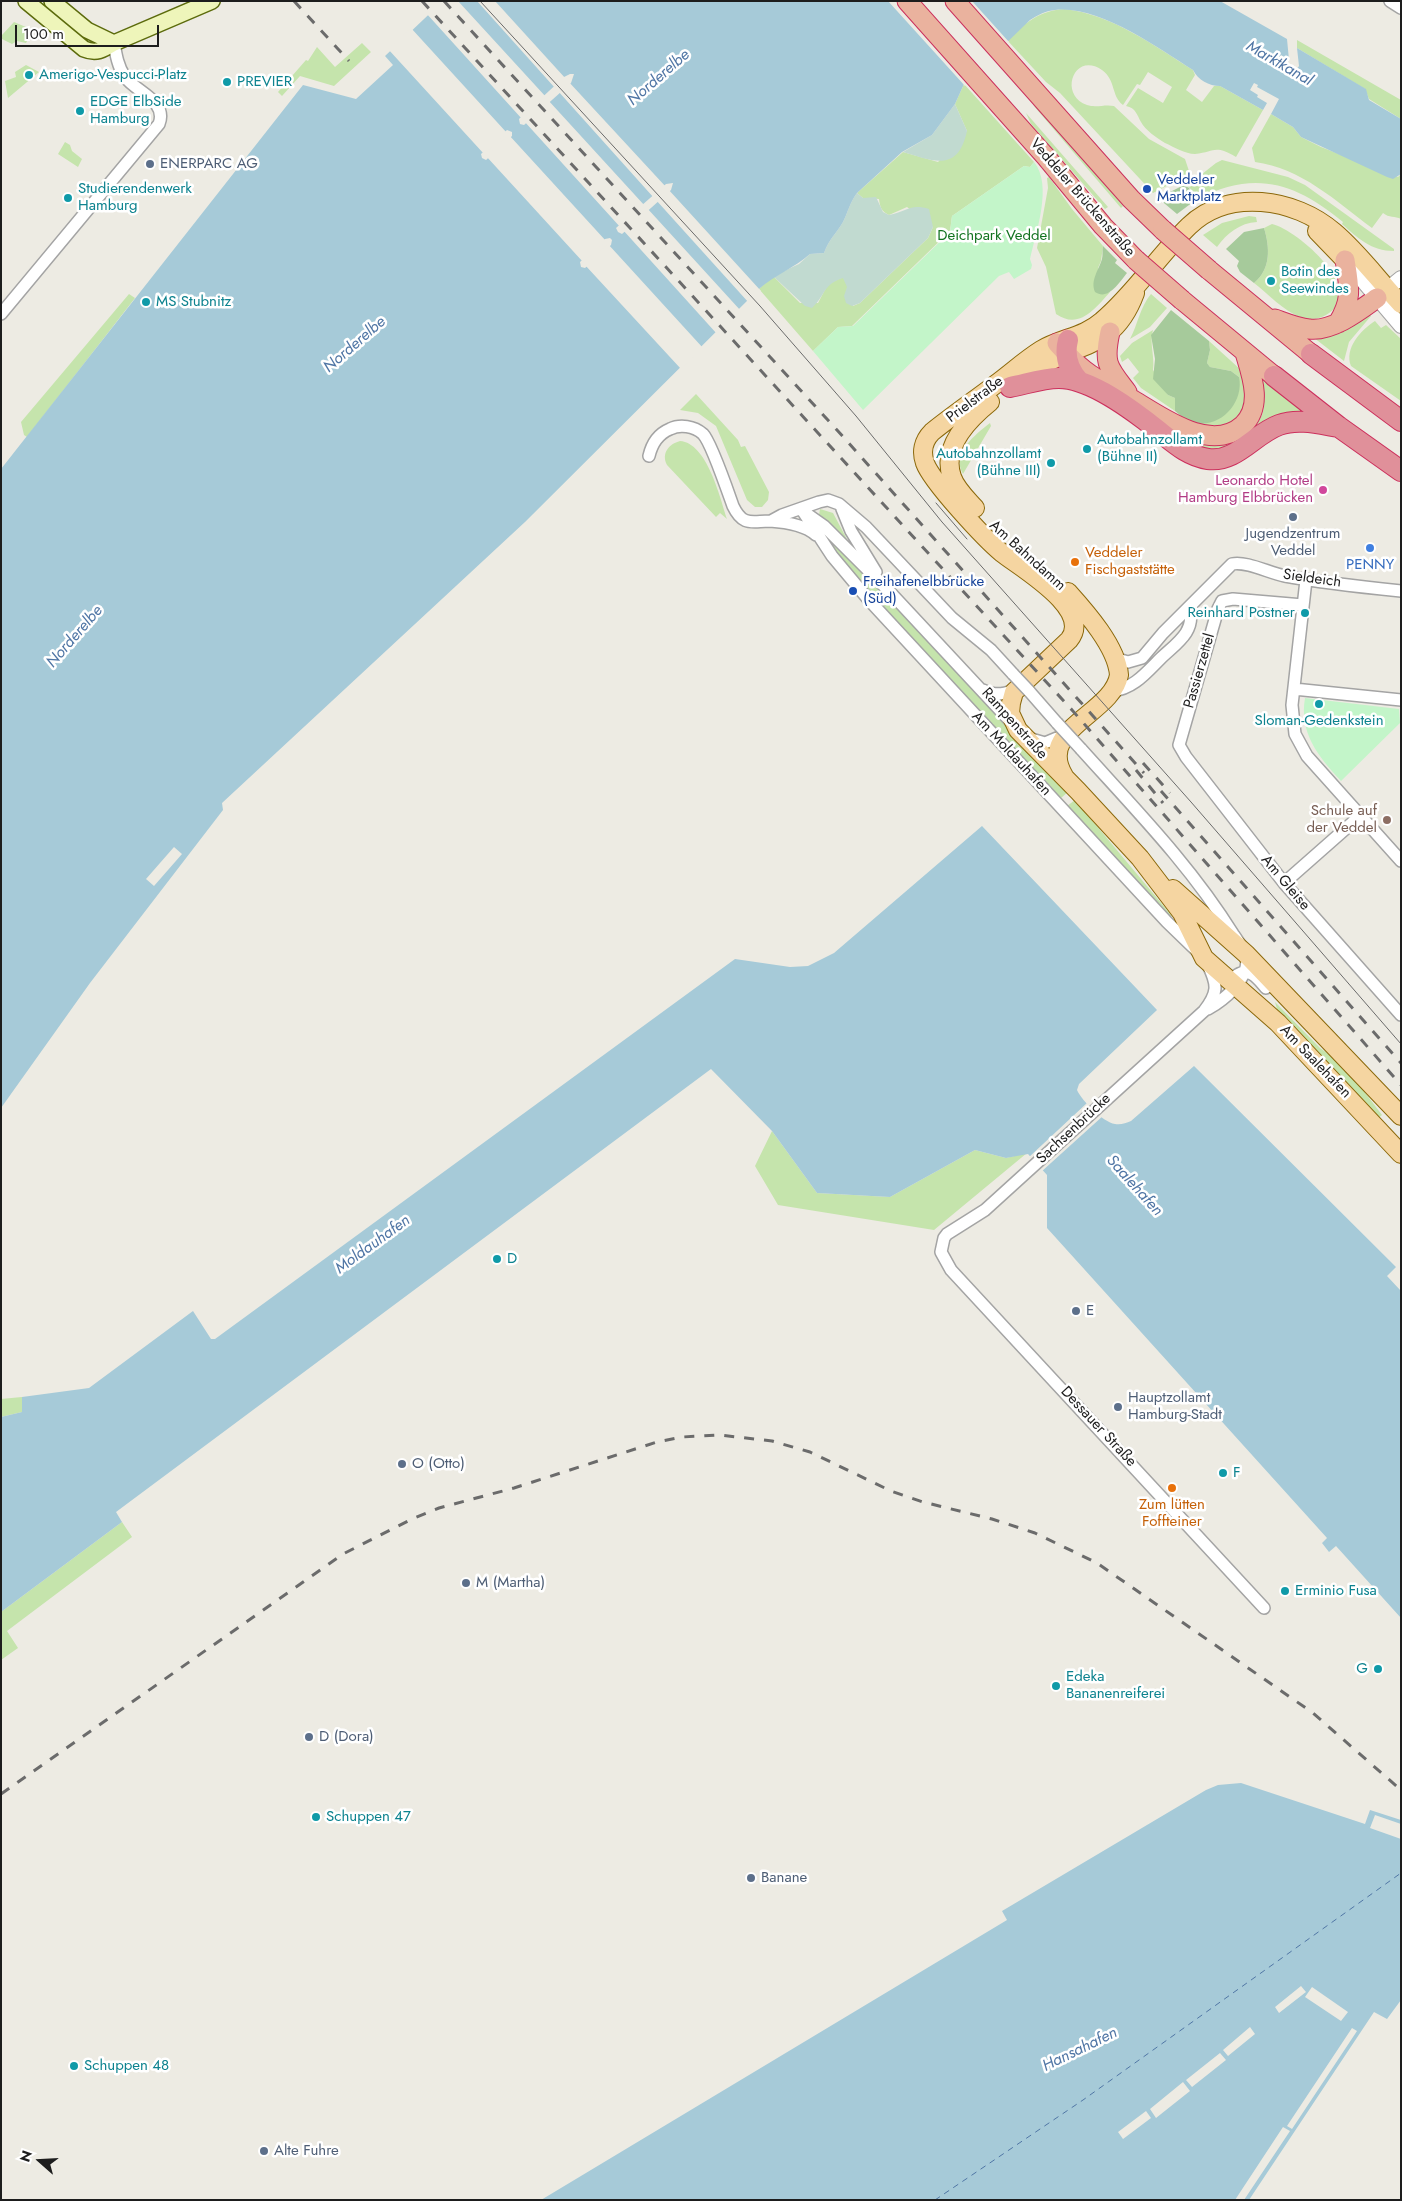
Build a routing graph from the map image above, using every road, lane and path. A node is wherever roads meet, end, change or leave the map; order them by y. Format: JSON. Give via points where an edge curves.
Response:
{"nodes":[{"id":1,"x":26,"y":1,"type":"edge"},
{"id":2,"x":52,"y":1,"type":"edge"},
{"id":3,"x":212,"y":1,"type":"edge"},
{"id":4,"x":908,"y":1,"type":"edge"},
{"id":5,"x":954,"y":1,"type":"edge"},
{"id":6,"x":1390,"y":1,"type":"edge"},
{"id":7,"x":1401,"y":8,"type":"edge"},
{"id":8,"x":114,"y":43,"type":"junction"},
{"id":9,"x":1295,"y":210,"type":"junction"},
{"id":10,"x":1344,"y":260,"type":"junction"},
{"id":11,"x":1401,"y":278,"type":"edge"},
{"id":12,"x":1139,"y":283,"type":"junction"},
{"id":13,"x":1382,"y":294,"type":"junction"},
{"id":14,"x":1401,"y":304,"type":"edge"},
{"id":15,"x":1,"y":314,"type":"edge"},
{"id":16,"x":1262,"y":314,"type":"junction"},
{"id":17,"x":1338,"y":323,"type":"junction"},
{"id":18,"x":1401,"y":326,"type":"edge"},
{"id":19,"x":1110,"y":332,"type":"junction"},
{"id":20,"x":1064,"y":346,"type":"junction"},
{"id":21,"x":1245,"y":353,"type":"junction"},
{"id":22,"x":1311,"y":354,"type":"joint"},
{"id":23,"x":1274,"y":376,"type":"joint"},
{"id":24,"x":1079,"y":381,"type":"junction"},
{"id":25,"x":1010,"y":387,"type":"junction"},
{"id":26,"x":1132,"y":399,"type":"junction"},
{"id":27,"x":1401,"y":421,"type":"edge"},
{"id":28,"x":1339,"y":427,"type":"junction"},
{"id":29,"x":649,"y":456,"type":"dead end"},
{"id":30,"x":1401,"y":471,"type":"edge"},
{"id":31,"x":931,"y":475,"type":"joint"},
{"id":32,"x":952,"y":476,"type":"joint"},
{"id":33,"x":838,"y":504,"type":"junction"},
{"id":34,"x":802,"y":510,"type":"junction"},
{"id":35,"x":771,"y":521,"type":"junction"},
{"id":36,"x":819,"y":538,"type":"junction"},
{"id":37,"x":1306,"y":580,"type":"junction"},
{"id":38,"x":888,"y":590,"type":"junction"},
{"id":39,"x":1401,"y":591,"type":"edge"},
{"id":40,"x":1226,"y":599,"type":"joint"},
{"id":41,"x":1303,"y":605,"type":"junction"},
{"id":42,"x":1189,"y":608,"type":"junction"},
{"id":43,"x":1073,"y":636,"type":"junction"},
{"id":44,"x":1112,"y":654,"type":"junction"},
{"id":45,"x":1020,"y":684,"type":"junction"},
{"id":46,"x":982,"y":689,"type":"junction"},
{"id":47,"x":1294,"y":689,"type":"junction"},
{"id":48,"x":1112,"y":691,"type":"junction"},
{"id":49,"x":1401,"y":700,"type":"edge"},
{"id":50,"x":1061,"y":729,"type":"junction"},
{"id":51,"x":1018,"y":730,"type":"junction"},
{"id":52,"x":1179,"y":745,"type":"joint"},
{"id":53,"x":1066,"y":779,"type":"junction"},
{"id":54,"x":1360,"y":816,"type":"junction"},
{"id":55,"x":1140,"y":858,"type":"junction"},
{"id":56,"x":1401,"y":861,"type":"edge"},
{"id":57,"x":1284,"y":883,"type":"junction"},
{"id":58,"x":1246,"y":954,"type":"junction"},
{"id":59,"x":1204,"y":958,"type":"junction"},
{"id":60,"x":1236,"y":979,"type":"junction"},
{"id":61,"x":1213,"y":997,"type":"junction"},
{"id":62,"x":1204,"y":1011,"type":"junction"},
{"id":63,"x":1401,"y":1014,"type":"edge"},
{"id":64,"x":1366,"y":1077,"type":"junction"},
{"id":65,"x":1401,"y":1116,"type":"edge"},
{"id":66,"x":1401,"y":1154,"type":"edge"},
{"id":67,"x":942,"y":1242,"type":"joint"},
{"id":68,"x":1264,"y":1608,"type":"dead end"}],
"edges":[{"from":1,"to":8,"type":"main road","via":[[84,49],[101,51]]},
{"from":2,"to":8,"type":"main road","via":[[87,30]]},
{"from":3,"to":8,"type":"main road"},
{"from":4,"to":21,"type":"highway","name":"Veddeler Brückenstraße","bridge":true,"via":[[1103,226],[1136,260]]},
{"from":5,"to":16,"type":"highway","bridge":true,"via":[[1131,198],[1163,230]]},
{"from":6,"to":7,"type":"street"},
{"from":8,"to":15,"type":"street","via":[[117,61],[126,77],[159,107],[162,115],[159,124]]},
{"from":9,"to":10,"type":"main road"},
{"from":9,"to":12,"type":"main road","via":[[1269,202],[1250,201],[1230,203],[1208,212],[1190,225]]},
{"from":9,"to":13,"type":"main road","via":[[1334,231]]},
{"from":10,"to":13,"type":"street"},
{"from":10,"to":17,"type":"highway","via":[[1350,297]]},
{"from":11,"to":13,"type":"street"},
{"from":12,"to":19,"type":"main road","via":[[1123,320]]},
{"from":12,"to":20,"type":"main road","via":[[1103,321]]},
{"from":13,"to":14,"type":"main road"},
{"from":13,"to":17,"type":"highway"},
{"from":13,"to":18,"type":"street"},
{"from":16,"to":17,"type":"highway","via":[[1309,329],[1324,329]]},
{"from":16,"to":22,"type":"highway"},
{"from":19,"to":20,"type":"main road","via":[[1095,343]]},
{"from":19,"to":26,"type":"highway","via":[[1107,363]]},
{"from":20,"to":24,"type":"highway","via":[[1072,373]]},
{"from":20,"to":25,"type":"main road","name":"Prielstraße"},
{"from":20,"to":26,"type":"highway","via":[[1085,371]]},
{"from":20,"to":31,"type":"main road","name":"Prielstraße","via":[[1040,350],[929,436],[923,449]]},
{"from":21,"to":23,"type":"highway","name":"Veddeler Brückenstraße"},
{"from":21,"to":26,"type":"highway","via":[[1253,379],[1254,401],[1247,421],[1229,434],[1213,436],[1193,431]]},
{"from":22,"to":27,"type":"highway"},
{"from":23,"to":28,"type":"highway"},
{"from":24,"to":25,"type":"highway","via":[[1050,378]]},
{"from":24,"to":28,"type":"highway","via":[[1121,404],[1185,450],[1208,459],[1229,456],[1280,425],[1302,422]]},
{"from":25,"to":32,"type":"main road","name":"Prielstraße","via":[[980,411],[958,437],[950,457]]},
{"from":28,"to":30,"type":"highway"},
{"from":29,"to":35,"type":"street","via":[[656,439],[664,432],[676,427],[696,429],[706,438],[740,516],[753,523]]},
{"from":31,"to":43,"type":"main road","name":"Am Bahndamm","via":[[995,547],[1044,583],[1073,617],[1076,625]]},
{"from":32,"to":44,"type":"main road","name":"Am Bahndamm","via":[[961,492],[1002,537],[1051,574],[1093,622]]},
{"from":33,"to":34,"type":"street","via":[[828,500]]},
{"from":33,"to":38,"type":"street","name":"Rampenstraße"},
{"from":33,"to":45,"type":"street","via":[[880,541],[952,618],[991,650]]},
{"from":34,"to":35,"type":"street"},
{"from":34,"to":36,"type":"street","name":"Am Moldauhafen"},
{"from":34,"to":38,"type":"street","name":"Rampenstraße","via":[[824,526]]},
{"from":35,"to":36,"type":"street","via":[[796,525]]},
{"from":36,"to":59,"type":"street","name":"Am Moldauhafen","via":[[875,606]]},
{"from":37,"to":39,"type":"street","name":"Sieldeich"},
{"from":37,"to":41,"type":"street"},
{"from":37,"to":42,"type":"street","name":"Sieldeich","via":[[1240,563],[1232,564]]},
{"from":38,"to":46,"type":"street","name":"Rampenstraße"},
{"from":40,"to":41,"type":"street","name":"Sieldeich"},
{"from":40,"to":52,"type":"street","name":"Passierzettel","via":[[1218,609]]},
{"from":41,"to":47,"type":"street"},
{"from":42,"to":44,"type":"street","via":[[1142,658],[1128,662]]},
{"from":42,"to":48,"type":"street","via":[[1189,624],[1174,648],[1129,687]]},
{"from":43,"to":44,"type":"main road","via":[[1095,640]]},
{"from":43,"to":45,"type":"main road"},
{"from":44,"to":48,"type":"main road","name":"Am Bahndamm","via":[[1119,675]]},
{"from":45,"to":46,"type":"street","via":[[1007,693],[997,695]]},
{"from":45,"to":50,"type":"street"},
{"from":45,"to":51,"type":"main road","via":[[1010,708]]},
{"from":46,"to":51,"type":"street","name":"Rampenstraße"},
{"from":47,"to":49,"type":"street"},
{"from":47,"to":54,"type":"street","via":[[1295,734],[1307,756]]},
{"from":48,"to":50,"type":"main road"},
{"from":50,"to":51,"type":"street","via":[[1045,743],[1032,740]]},
{"from":50,"to":53,"type":"main road","via":[[1058,760]]},
{"from":50,"to":58,"type":"street","bridge":true,"via":[[1160,836],[1194,878]]},
{"from":51,"to":53,"type":"main road","name":"Rampenstraße"},
{"from":52,"to":57,"type":"street","name":"Am Gleise"},
{"from":53,"to":55,"type":"main road","name":"Rampenstraße"},
{"from":54,"to":56,"type":"street"},
{"from":54,"to":57,"type":"street"},
{"from":55,"to":58,"type":"main road","name":"Rampenstraße"},
{"from":55,"to":59,"type":"main road","name":"Rampenstraße","via":[[1182,913]]},
{"from":57,"to":63,"type":"street","name":"Am Gleise"},
{"from":58,"to":60,"type":"street","via":[[1246,964]]},
{"from":58,"to":64,"type":"main road","name":"Am Saalehafen"},
{"from":59,"to":60,"type":"main road","name":"Am Moldauhafen"},
{"from":59,"to":61,"type":"street","via":[[1215,981]]},
{"from":60,"to":61,"type":"street"},
{"from":60,"to":62,"type":"street","name":"Sachsenbrücke","via":[[1229,994]]},
{"from":60,"to":64,"type":"street","name":"Am Saalehafen","via":[[1254,975],[1322,1043]]},
{"from":60,"to":66,"type":"main road","name":"Am Saalehafen"},
{"from":61,"to":62,"type":"street","name":"Sachsenbrücke"},
{"from":62,"to":67,"type":"street","name":"Sachsenbrücke","via":[[985,1210],[947,1234]]},
{"from":64,"to":65,"type":"main road","name":"Am Saalehafen"},
{"from":67,"to":68,"type":"street","name":"Dessauer Straße","via":[[942,1257],[951,1270]]}]}
